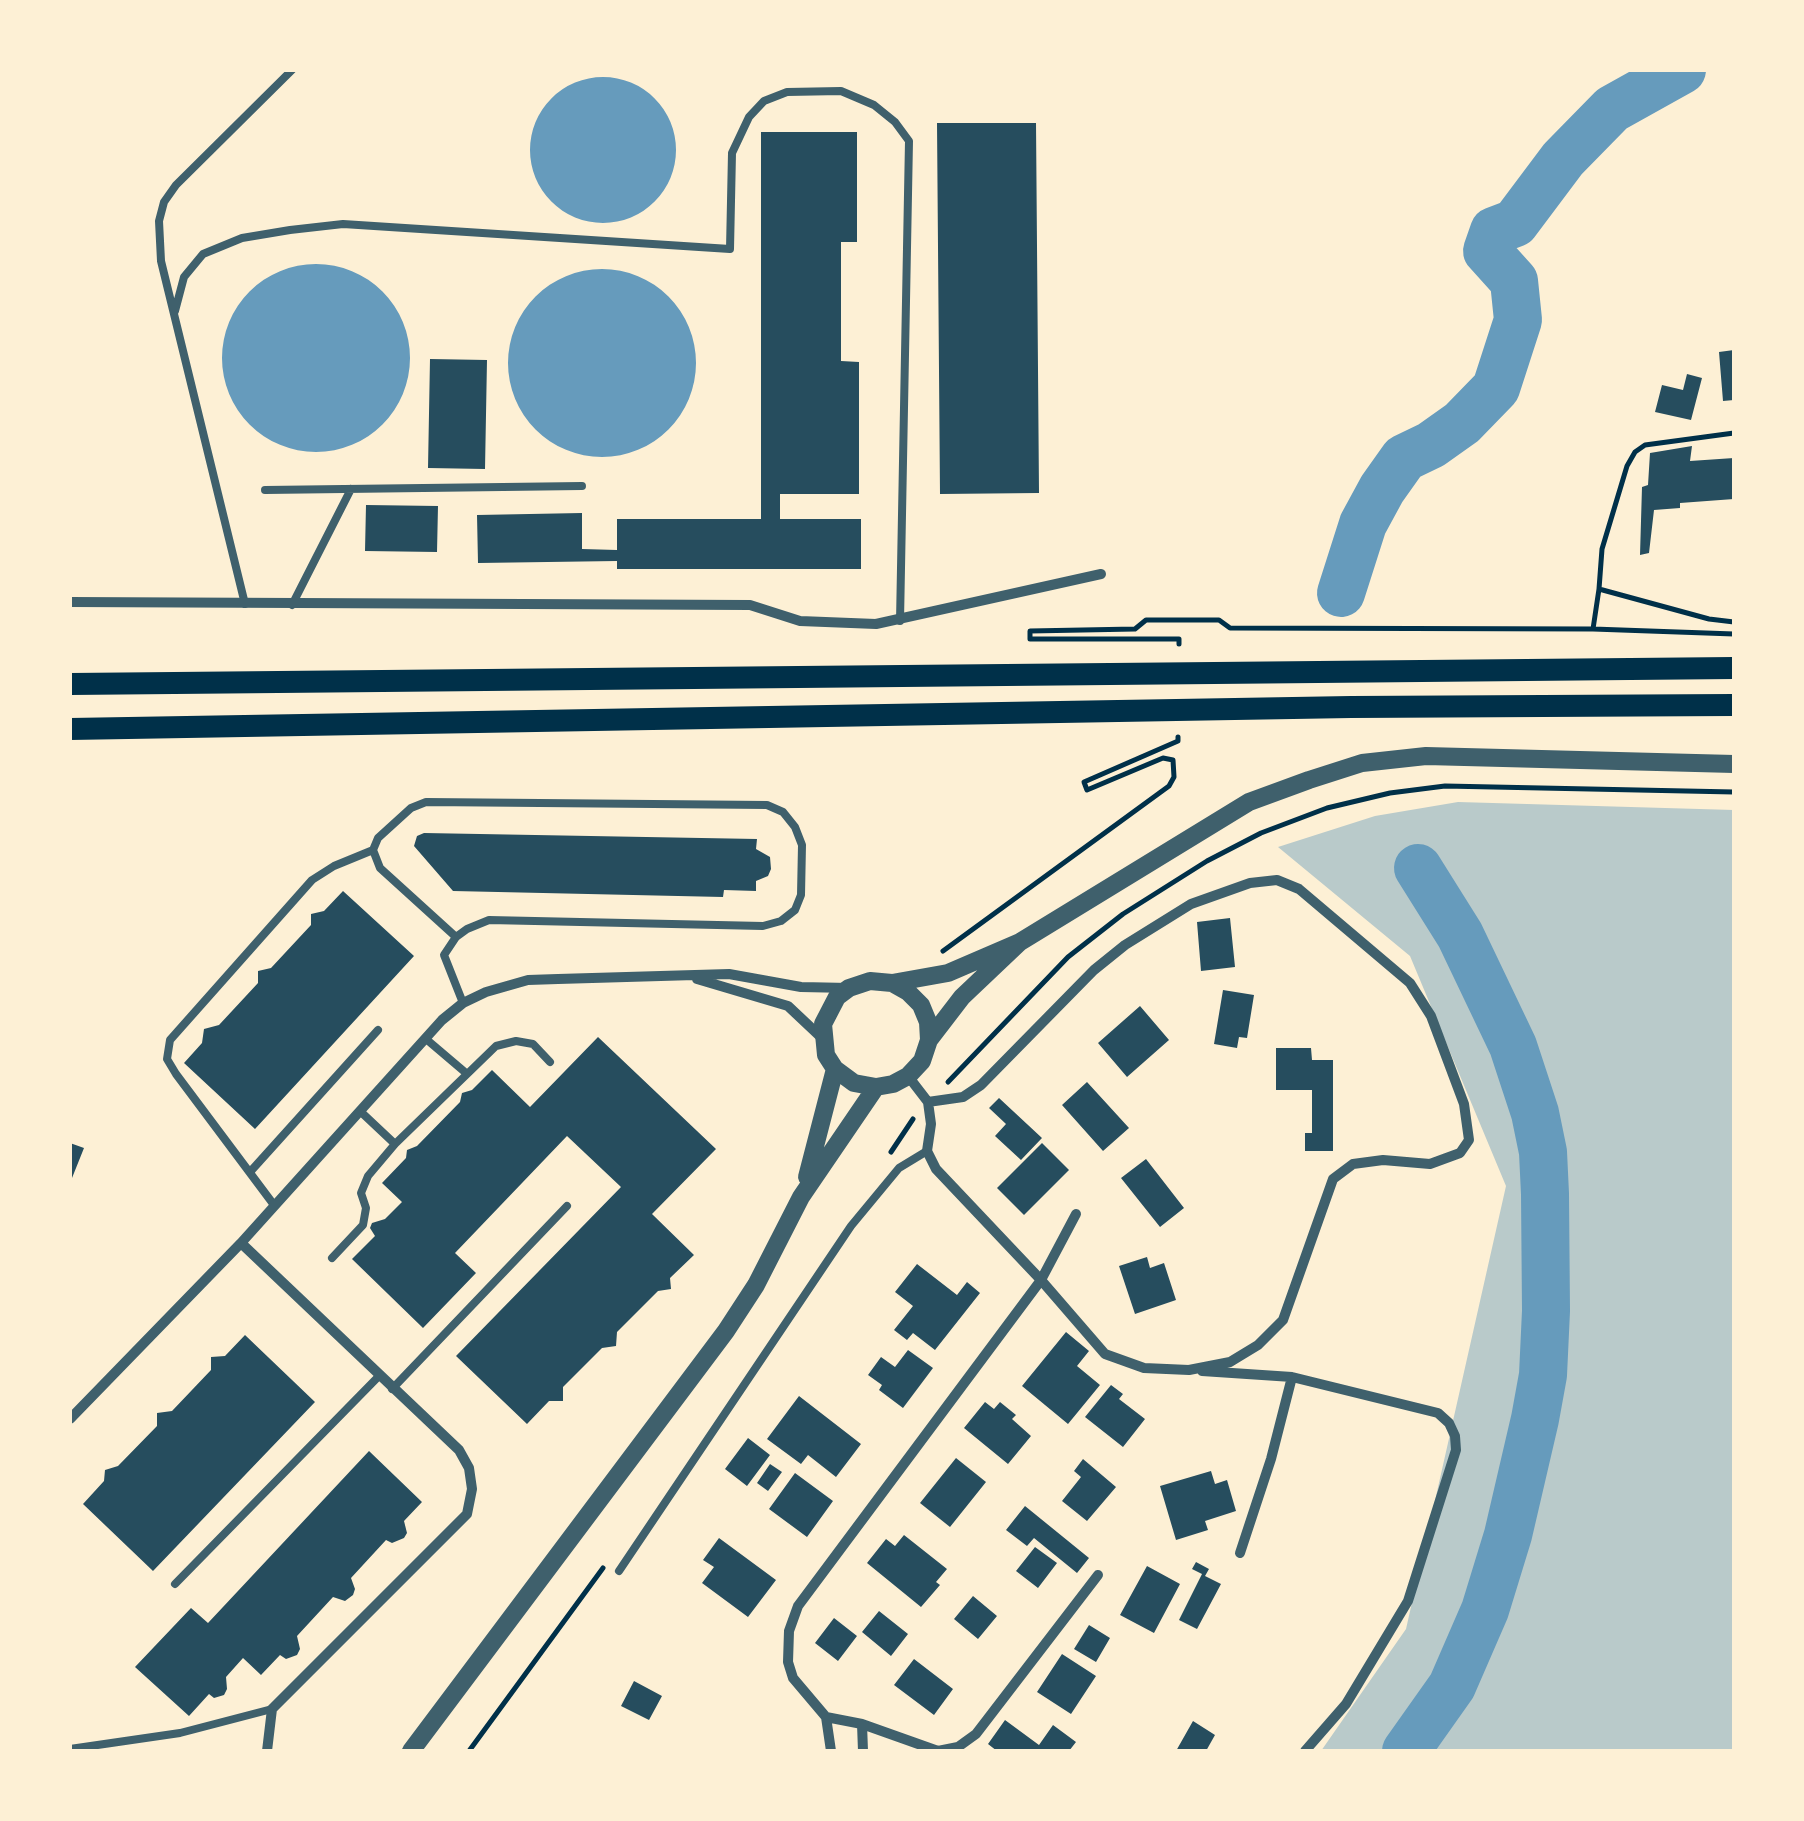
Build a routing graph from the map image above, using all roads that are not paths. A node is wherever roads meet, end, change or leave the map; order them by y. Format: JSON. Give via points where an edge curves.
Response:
{"nodes":[{"id":1,"x":292,"y":70,"type":"edge"},
{"id":2,"x":175,"y":311,"type":"junction"},
{"id":3,"x":582,"y":486,"type":"dead end"},
{"id":4,"x":352,"y":489,"type":"junction"},
{"id":5,"x":265,"y":490,"type":"dead end"},
{"id":6,"x":1101,"y":574,"type":"dead end"},
{"id":7,"x":70,"y":602,"type":"edge"},
{"id":8,"x":245,"y":604,"type":"junction"},
{"id":9,"x":292,"y":604,"type":"junction"},
{"id":10,"x":900,"y":621,"type":"junction"},
{"id":11,"x":1734,"y":668,"type":"edge"},
{"id":12,"x":70,"y":684,"type":"edge"},
{"id":13,"x":1734,"y":705,"type":"edge"},
{"id":14,"x":70,"y":729,"type":"edge"},
{"id":15,"x":1734,"y":764,"type":"edge"},
{"id":16,"x":373,"y":850,"type":"junction"},
{"id":17,"x":456,"y":937,"type":"junction"},
{"id":18,"x":1020,"y":942,"type":"junction"},
{"id":19,"x":686,"y":977,"type":"junction"},
{"id":20,"x":892,"y":983,"type":"junction"},
{"id":21,"x":849,"y":988,"type":"junction"},
{"id":22,"x":463,"y":1003,"type":"junction"},
{"id":23,"x":378,"y":1030,"type":"dead end"},
{"id":24,"x":426,"y":1039,"type":"junction"},
{"id":25,"x":823,"y":1039,"type":"junction"},
{"id":26,"x":929,"y":1040,"type":"junction"},
{"id":27,"x":550,"y":1062,"type":"dead end"},
{"id":28,"x":835,"y":1069,"type":"junction"},
{"id":29,"x":466,"y":1074,"type":"junction"},
{"id":30,"x":908,"y":1076,"type":"junction"},
{"id":31,"x":876,"y":1088,"type":"junction"},
{"id":32,"x":928,"y":1102,"type":"junction"},
{"id":33,"x":360,"y":1112,"type":"junction"},
{"id":34,"x":395,"y":1144,"type":"junction"},
{"id":35,"x":927,"y":1151,"type":"junction"},
{"id":36,"x":250,"y":1172,"type":"junction"},
{"id":37,"x":801,"y":1196,"type":"junction"},
{"id":38,"x":274,"y":1205,"type":"junction"},
{"id":39,"x":567,"y":1206,"type":"dead end"},
{"id":40,"x":1076,"y":1214,"type":"dead end"},
{"id":41,"x":241,"y":1243,"type":"junction"},
{"id":42,"x":332,"y":1258,"type":"dead end"},
{"id":43,"x":1040,"y":1280,"type":"junction"},
{"id":44,"x":1188,"y":1370,"type":"junction"},
{"id":45,"x":378,"y":1377,"type":"junction"},
{"id":46,"x":1292,"y":1377,"type":"junction"},
{"id":47,"x":392,"y":1389,"type":"junction"},
{"id":48,"x":70,"y":1420,"type":"edge"},
{"id":49,"x":1240,"y":1552,"type":"dead end"},
{"id":50,"x":619,"y":1571,"type":"dead end"},
{"id":51,"x":1098,"y":1575,"type":"dead end"},
{"id":52,"x":175,"y":1584,"type":"dead end"},
{"id":53,"x":272,"y":1710,"type":"junction"},
{"id":54,"x":826,"y":1717,"type":"junction"},
{"id":55,"x":862,"y":1724,"type":"junction"},
{"id":56,"x":70,"y":1749,"type":"edge"},
{"id":57,"x":267,"y":1751,"type":"edge"},
{"id":58,"x":411,"y":1751,"type":"edge"},
{"id":59,"x":831,"y":1751,"type":"edge"},
{"id":60,"x":863,"y":1751,"type":"edge"},
{"id":61,"x":1306,"y":1751,"type":"edge"}],
"edges":[{"from":1,"to":2,"type":"lane","via":[[164,202],[158,242]]},
{"from":2,"to":8,"type":"lane"},
{"from":2,"to":10,"type":"lane","via":[[184,277],[204,254],[242,238],[290,230],[343,224],[730,248],[732,154],[749,117],[764,101],[788,92],[841,90],[874,106],[909,141]]},
{"from":3,"to":4,"type":"lane"},
{"from":4,"to":5,"type":"lane"},
{"from":4,"to":9,"type":"lane"},
{"from":6,"to":10,"type":"street"},
{"from":7,"to":8,"type":"street"},
{"from":8,"to":9,"type":"street"},
{"from":9,"to":10,"type":"street","via":[[750,605],[828,624]]},
{"from":11,"to":12,"type":"highway"},
{"from":13,"to":14,"type":"highway"},
{"from":15,"to":18,"type":"street","via":[[1426,756],[1362,763],[1249,802]]},
{"from":16,"to":17,"type":"lane","via":[[380,868]]},
{"from":16,"to":17,"type":"lane","via":[[412,808],[445,800],[767,805],[796,826],[802,845],[801,895],[781,921],[762,926],[489,920]]},
{"from":16,"to":36,"type":"lane","via":[[312,880],[170,1040],[167,1059],[176,1074]]},
{"from":17,"to":22,"type":"lane","via":[[444,955]]},
{"from":18,"to":20,"type":"street","via":[[948,974]]},
{"from":18,"to":26,"type":"street","via":[[962,996]]},
{"from":19,"to":21,"type":"street","via":[[729,974]]},
{"from":19,"to":22,"type":"street","via":[[528,980]]},
{"from":19,"to":25,"type":"street","via":[[788,1006]]},
{"from":20,"to":21,"type":"street"},
{"from":20,"to":26,"type":"street","via":[[921,1005]]},
{"from":21,"to":25,"type":"street","via":[[828,1010]]},
{"from":22,"to":24,"type":"street"},
{"from":23,"to":36,"type":"lane"},
{"from":24,"to":29,"type":"lane"},
{"from":24,"to":33,"type":"street"},
{"from":25,"to":28,"type":"street"},
{"from":26,"to":30,"type":"street"},
{"from":27,"to":29,"type":"lane","via":[[533,1044],[516,1041],[496,1046]]},
{"from":28,"to":31,"type":"street"},
{"from":28,"to":37,"type":"street"},
{"from":29,"to":34,"type":"lane"},
{"from":30,"to":31,"type":"street"},
{"from":30,"to":32,"type":"street"},
{"from":31,"to":37,"type":"street"},
{"from":32,"to":35,"type":"street"},
{"from":32,"to":44,"type":"street","via":[[963,1097],[981,1085],[1124,945],[1191,904],[1250,883],[1277,880],[1299,888],[1410,983],[1431,1016],[1458,1086],[1469,1140],[1448,1160],[1353,1164],[1333,1179],[1283,1320],[1230,1362]]},
{"from":33,"to":34,"type":"lane"},
{"from":33,"to":38,"type":"street"},
{"from":34,"to":42,"type":"lane","via":[[363,1184],[363,1225]]},
{"from":35,"to":43,"type":"street","via":[[936,1170]]},
{"from":35,"to":50,"type":"lane","via":[[899,1168],[851,1226]]},
{"from":36,"to":38,"type":"lane"},
{"from":37,"to":58,"type":"street","via":[[726,1331]]},
{"from":38,"to":41,"type":"street"},
{"from":39,"to":47,"type":"lane"},
{"from":40,"to":43,"type":"street"},
{"from":41,"to":45,"type":"street"},
{"from":41,"to":48,"type":"street"},
{"from":43,"to":44,"type":"street","via":[[1106,1354],[1144,1368]]},
{"from":43,"to":54,"type":"street","via":[[798,1606],[788,1631],[788,1662]]},
{"from":44,"to":46,"type":"street"},
{"from":45,"to":47,"type":"street"},
{"from":45,"to":52,"type":"lane"},
{"from":46,"to":49,"type":"street"},
{"from":46,"to":61,"type":"street","via":[[1438,1414],[1449,1423],[1456,1450],[1408,1601],[1346,1704]]},
{"from":47,"to":53,"type":"street","via":[[459,1450],[472,1489],[467,1514]]},
{"from":51,"to":55,"type":"street","via":[[976,1734],[958,1746],[938,1750]]},
{"from":53,"to":56,"type":"lane","via":[[180,1733]]},
{"from":53,"to":57,"type":"street"},
{"from":54,"to":55,"type":"street"},
{"from":54,"to":59,"type":"street"},
{"from":55,"to":60,"type":"street"}]}
